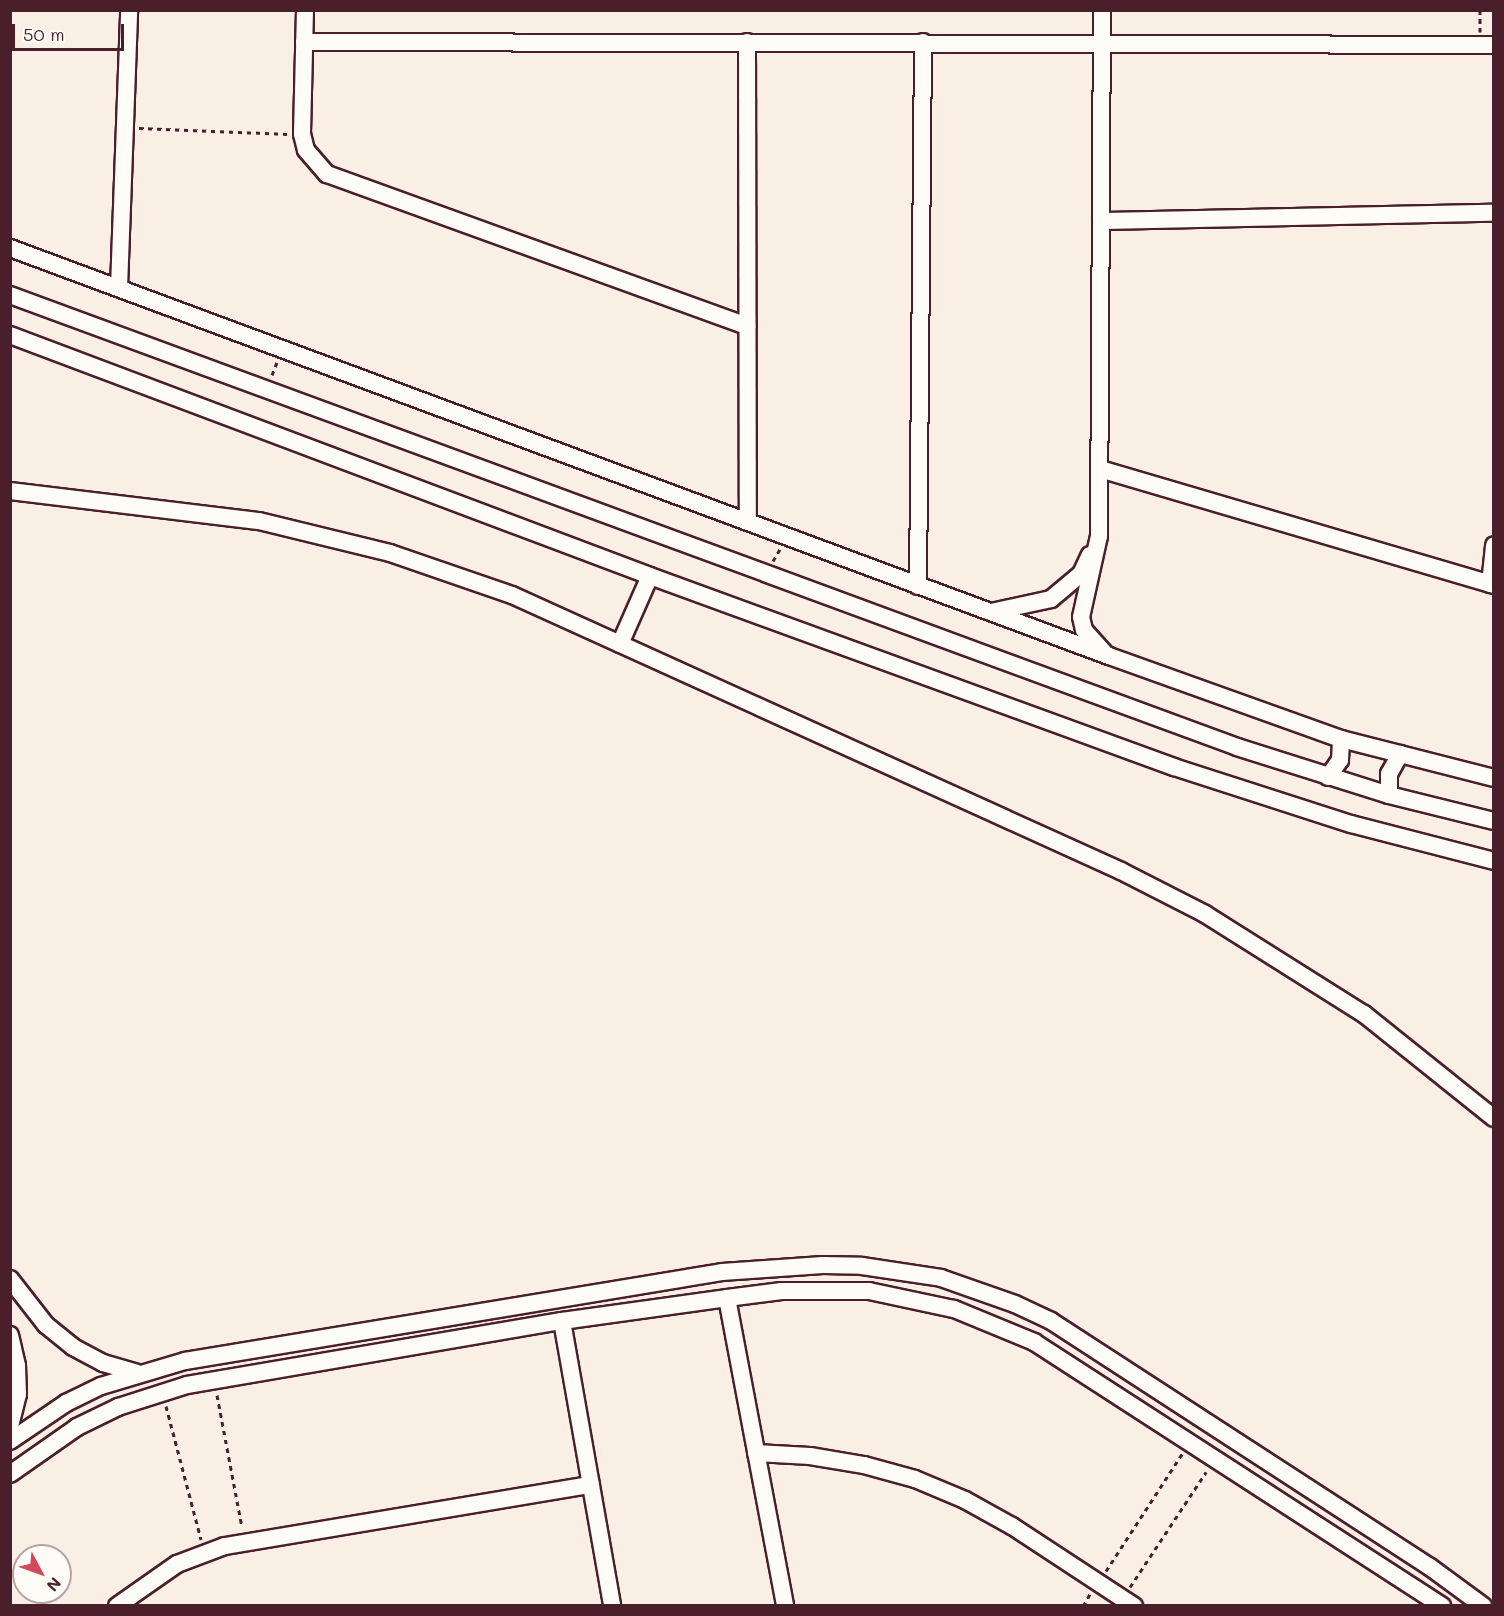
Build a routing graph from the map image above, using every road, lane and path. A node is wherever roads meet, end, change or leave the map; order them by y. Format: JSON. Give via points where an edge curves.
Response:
{"nodes":[{"id":1,"x":129,"y":10,"type":"edge"},
{"id":2,"x":305,"y":10,"type":"edge"},
{"id":3,"x":1102,"y":10,"type":"edge"},
{"id":4,"x":1480,"y":10,"type":"edge"},
{"id":5,"x":304,"y":42,"type":"junction"},
{"id":6,"x":747,"y":42,"type":"junction"},
{"id":7,"x":922,"y":42,"type":"junction"},
{"id":8,"x":1102,"y":42,"type":"junction"},
{"id":9,"x":1487,"y":44,"type":"edge"},
{"id":10,"x":124,"y":127,"type":"junction"},
{"id":11,"x":302,"y":134,"type":"junction"},
{"id":12,"x":1494,"y":213,"type":"edge"},
{"id":13,"x":1101,"y":221,"type":"junction"},
{"id":14,"x":10,"y":248,"type":"edge"},
{"id":15,"x":119,"y":288,"type":"junction"},
{"id":16,"x":10,"y":295,"type":"edge"},
{"id":17,"x":747,"y":326,"type":"junction"},
{"id":18,"x":10,"y":335,"type":"edge"},
{"id":19,"x":281,"y":349,"type":"junction"},
{"id":20,"x":267,"y":391,"type":"junction"},
{"id":21,"x":1100,"y":470,"type":"junction"},
{"id":22,"x":10,"y":491,"type":"edge"},
{"id":23,"x":748,"y":522,"type":"junction"},
{"id":24,"x":1099,"y":536,"type":"junction"},
{"id":25,"x":786,"y":537,"type":"junction"},
{"id":26,"x":1494,"y":545,"type":"edge"},
{"id":27,"x":766,"y":575,"type":"junction"},
{"id":28,"x":650,"y":576,"type":"junction"},
{"id":29,"x":1492,"y":585,"type":"edge"},
{"id":30,"x":918,"y":586,"type":"junction"},
{"id":31,"x":990,"y":612,"type":"junction"},
{"id":32,"x":620,"y":644,"type":"junction"},
{"id":33,"x":1109,"y":657,"type":"junction"},
{"id":34,"x":1341,"y":739,"type":"junction"},
{"id":35,"x":1400,"y":754,"type":"junction"},
{"id":36,"x":1328,"y":777,"type":"junction"},
{"id":37,"x":1494,"y":778,"type":"edge"},
{"id":38,"x":1389,"y":795,"type":"junction"},
{"id":39,"x":1494,"y":821,"type":"edge"},
{"id":40,"x":1494,"y":861,"type":"edge"},
{"id":41,"x":1494,"y":1118,"type":"edge"},
{"id":42,"x":10,"y":1279,"type":"edge"},
{"id":43,"x":727,"y":1298,"type":"junction"},
{"id":44,"x":562,"y":1321,"type":"junction"},
{"id":45,"x":10,"y":1335,"type":"edge"},
{"id":46,"x":137,"y":1373,"type":"junction"},
{"id":47,"x":213,"y":1380,"type":"junction"},
{"id":48,"x":162,"y":1391,"type":"junction"},
{"id":49,"x":10,"y":1426,"type":"edge"},
{"id":50,"x":10,"y":1441,"type":"edge"},
{"id":51,"x":1190,"y":1441,"type":"junction"},
{"id":52,"x":756,"y":1454,"type":"junction"},
{"id":53,"x":1216,"y":1458,"type":"junction"},
{"id":54,"x":10,"y":1474,"type":"edge"},
{"id":55,"x":591,"y":1485,"type":"junction"},
{"id":56,"x":245,"y":1541,"type":"junction"},
{"id":57,"x":204,"y":1552,"type":"junction"},
{"id":58,"x":1098,"y":1582,"type":"junction"},
{"id":59,"x":1128,"y":1602,"type":"edge"},
{"id":60,"x":117,"y":1605,"type":"edge"},
{"id":61,"x":612,"y":1605,"type":"edge"},
{"id":62,"x":785,"y":1605,"type":"edge"},
{"id":63,"x":1083,"y":1605,"type":"edge"},
{"id":64,"x":1442,"y":1605,"type":"edge"},
{"id":65,"x":1483,"y":1605,"type":"edge"}],
"edges":[{"from":1,"to":10,"type":"street"},
{"from":2,"to":5,"type":"street"},
{"from":3,"to":8,"type":"street"},
{"from":4,"to":9,"type":"path"},
{"from":5,"to":6,"type":"street"},
{"from":5,"to":11,"type":"street"},
{"from":6,"to":7,"type":"street"},
{"from":6,"to":17,"type":"street"},
{"from":7,"to":8,"type":"street"},
{"from":7,"to":30,"type":"street"},
{"from":8,"to":9,"type":"street"},
{"from":8,"to":13,"type":"street"},
{"from":10,"to":11,"type":"path"},
{"from":10,"to":15,"type":"street"},
{"from":11,"to":17,"type":"street","via":[[315,163],[341,181]]},
{"from":12,"to":13,"type":"street"},
{"from":13,"to":21,"type":"street"},
{"from":14,"to":15,"type":"street"},
{"from":15,"to":19,"type":"street"},
{"from":16,"to":20,"type":"street"},
{"from":17,"to":23,"type":"street"},
{"from":18,"to":28,"type":"street"},
{"from":19,"to":20,"type":"path"},
{"from":19,"to":23,"type":"street"},
{"from":20,"to":27,"type":"street"},
{"from":21,"to":24,"type":"street"},
{"from":21,"to":29,"type":"street"},
{"from":22,"to":32,"type":"street","via":[[192,511],[325,535],[423,563],[512,595]]},
{"from":23,"to":25,"type":"street"},
{"from":24,"to":31,"type":"street","via":[[1081,574],[1068,588],[1033,606]]},
{"from":24,"to":33,"type":"street","via":[[1081,617],[1084,630]]},
{"from":25,"to":27,"type":"path"},
{"from":25,"to":30,"type":"street"},
{"from":26,"to":29,"type":"street"},
{"from":27,"to":36,"type":"street"},
{"from":28,"to":32,"type":"street"},
{"from":28,"to":40,"type":"street","via":[[1196,774],[1351,824]]},
{"from":30,"to":31,"type":"street"},
{"from":31,"to":33,"type":"street"},
{"from":32,"to":41,"type":"street","via":[[1121,871],[1205,914],[1364,1014]]},
{"from":33,"to":34,"type":"street"},
{"from":34,"to":35,"type":"street"},
{"from":34,"to":36,"type":"street","via":[[1340,760]]},
{"from":35,"to":37,"type":"street"},
{"from":35,"to":38,"type":"street","via":[[1389,774]]},
{"from":36,"to":38,"type":"street"},
{"from":38,"to":39,"type":"street"},
{"from":42,"to":46,"type":"street","via":[[46,1325],[73,1347],[104,1363]]},
{"from":43,"to":44,"type":"street"},
{"from":43,"to":51,"type":"street","via":[[826,1289],[902,1296],[954,1309],[1034,1342]]},
{"from":43,"to":52,"type":"street"},
{"from":44,"to":47,"type":"street"},
{"from":44,"to":55,"type":"street"},
{"from":45,"to":49,"type":"street","via":[[18,1394]]},
{"from":46,"to":50,"type":"street","via":[[66,1403]]},
{"from":46,"to":65,"type":"street","via":[[512,1304],[722,1272],[823,1265],[902,1270],[978,1290],[1051,1321]]},
{"from":47,"to":48,"type":"street"},
{"from":47,"to":56,"type":"path"},
{"from":48,"to":54,"type":"street","via":[[77,1427]]},
{"from":48,"to":57,"type":"path"},
{"from":51,"to":53,"type":"street"},
{"from":51,"to":58,"type":"path"},
{"from":52,"to":58,"type":"street","via":[[821,1458],[915,1479],[1012,1526]]},
{"from":52,"to":62,"type":"street"},
{"from":53,"to":59,"type":"path"},
{"from":53,"to":64,"type":"street"},
{"from":55,"to":56,"type":"street"},
{"from":55,"to":61,"type":"street"},
{"from":56,"to":57,"type":"street"},
{"from":57,"to":60,"type":"street","via":[[151,1580]]},
{"from":58,"to":59,"type":"street"},
{"from":58,"to":63,"type":"path"}]}
